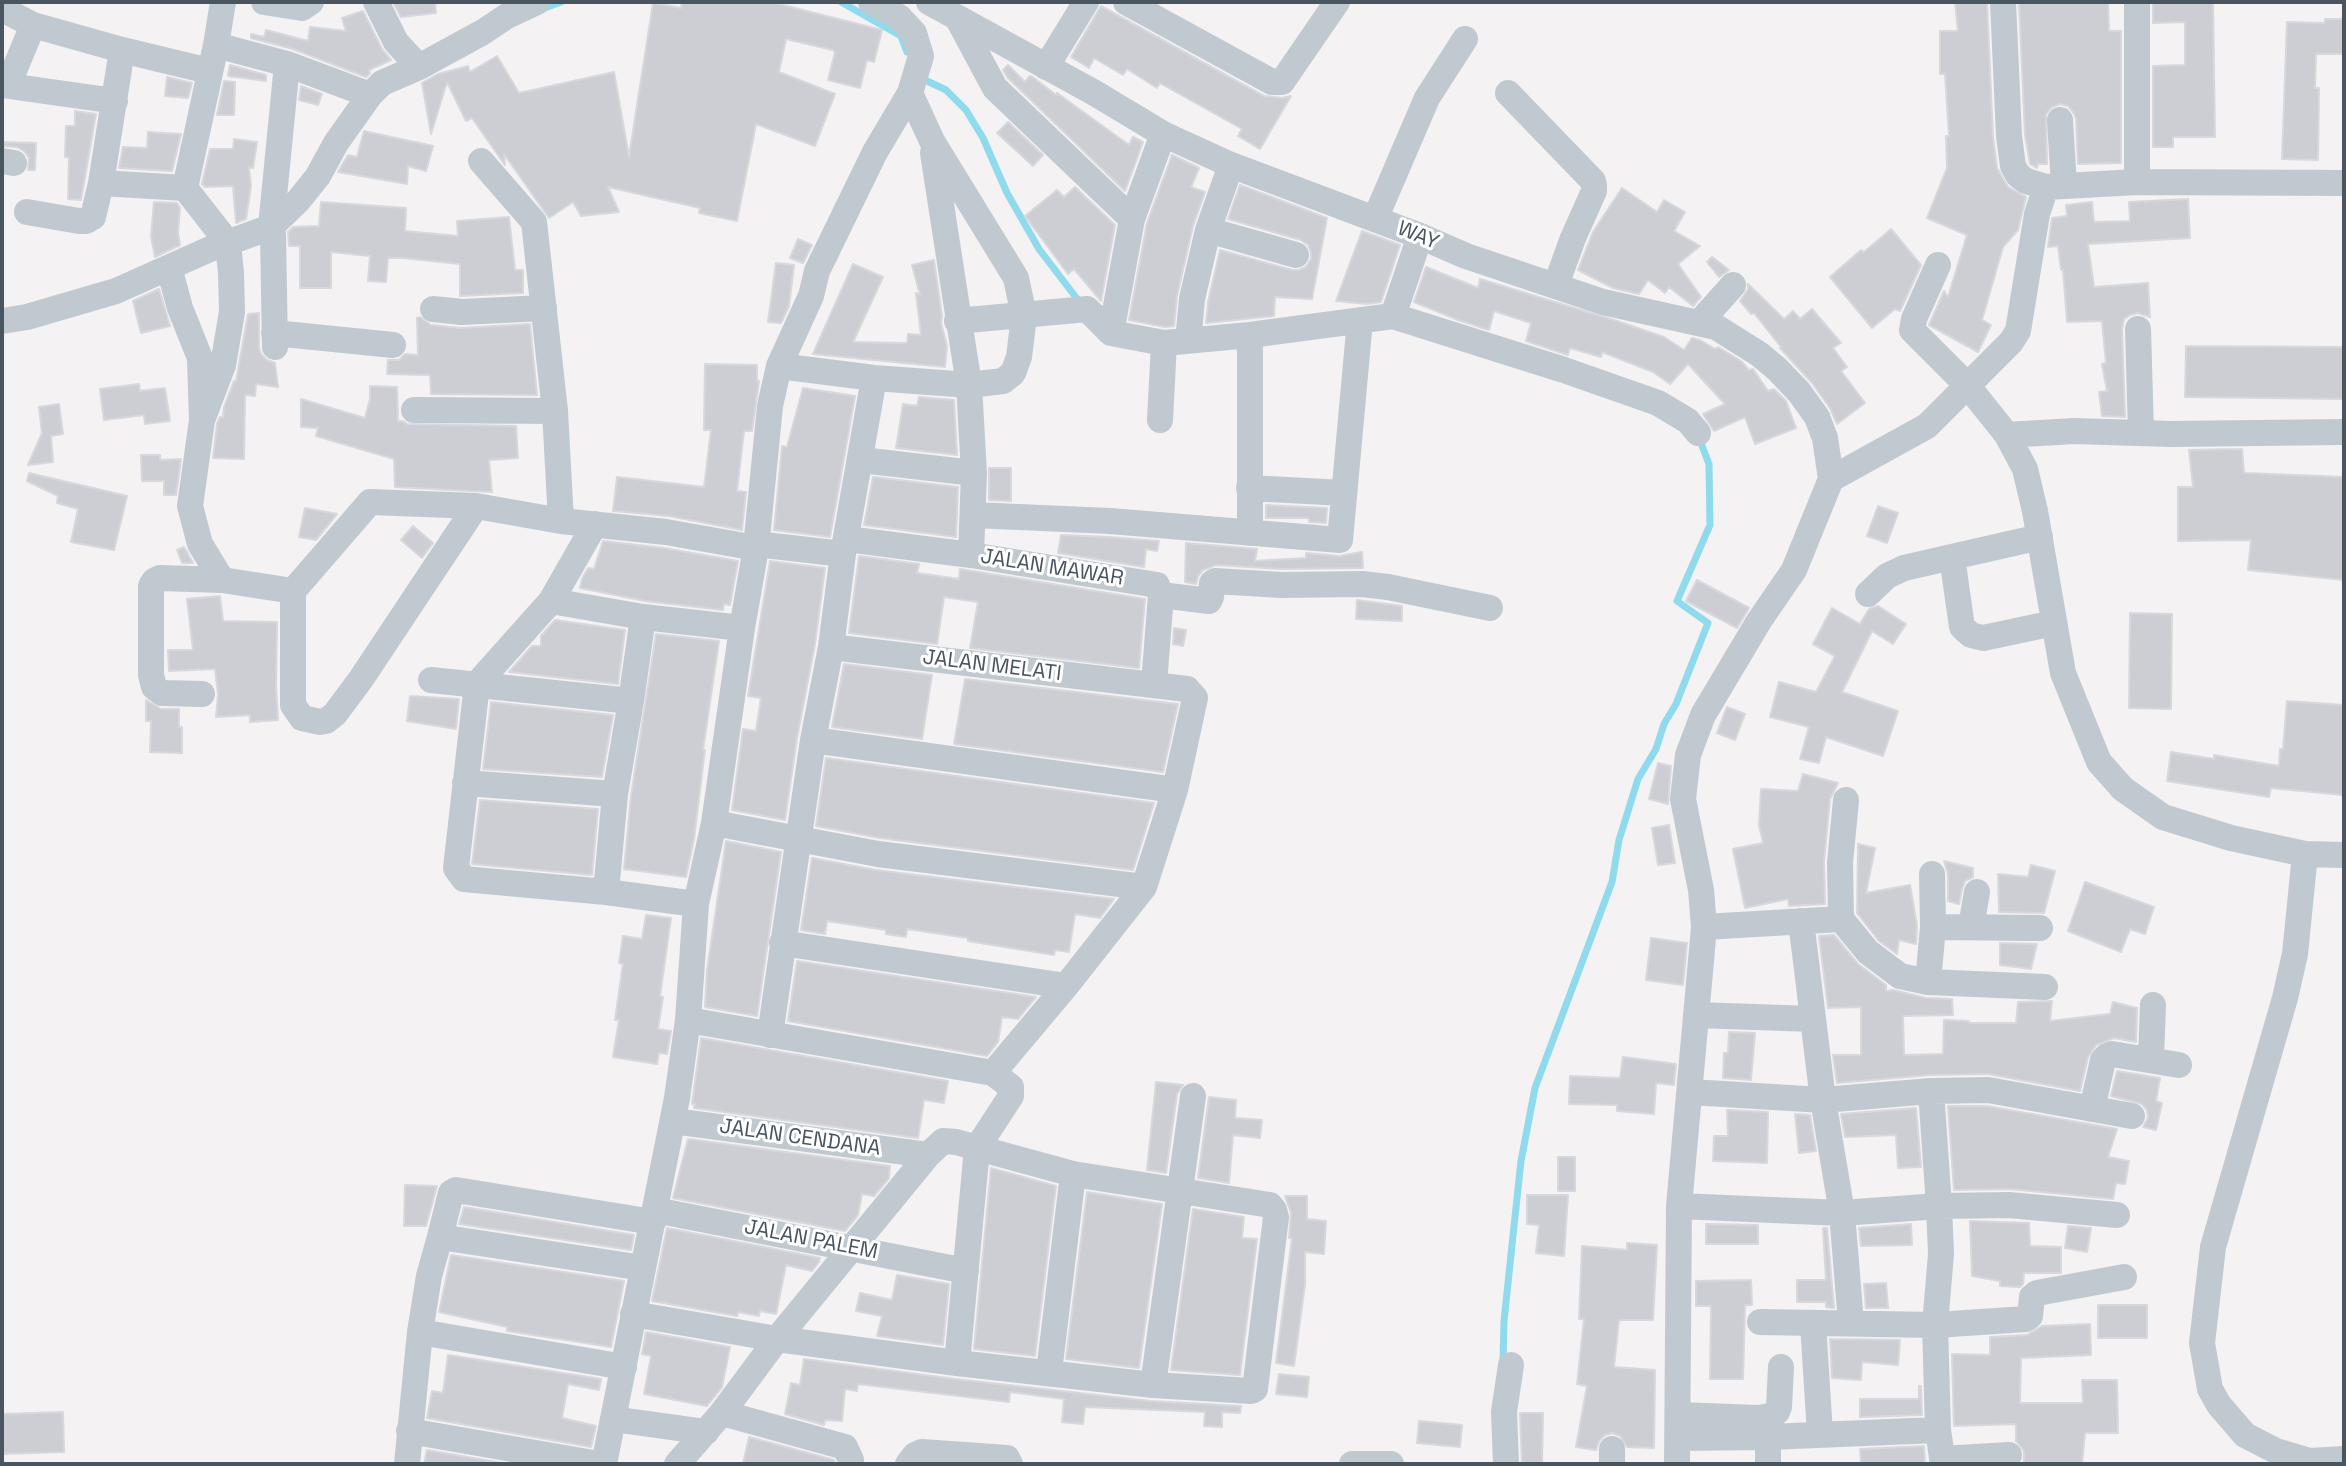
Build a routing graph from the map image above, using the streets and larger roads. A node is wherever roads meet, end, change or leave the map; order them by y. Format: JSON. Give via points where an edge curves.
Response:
{"nodes":[{"id":1,"x":223,"y":2,"type":"edge"},
{"id":2,"x":264,"y":2,"type":"edge"},
{"id":3,"x":311,"y":2,"type":"edge"},
{"id":4,"x":376,"y":2,"type":"edge"},
{"id":5,"x":537,"y":2,"type":"edge"},
{"id":6,"x":871,"y":2,"type":"edge"},
{"id":7,"x":929,"y":2,"type":"edge"},
{"id":8,"x":1086,"y":2,"type":"edge"},
{"id":9,"x":1126,"y":2,"type":"edge"},
{"id":10,"x":1337,"y":2,"type":"edge"},
{"id":11,"x":2003,"y":2,"type":"edge"},
{"id":12,"x":2137,"y":2,"type":"edge"},
{"id":13,"x":2,"y":6,"type":"edge"},
{"id":14,"x":957,"y":17,"type":"junction"},
{"id":15,"x":33,"y":25,"type":"junction"},
{"id":16,"x":1465,"y":39,"type":"dead end"},
{"id":17,"x":216,"y":45,"type":"junction"},
{"id":18,"x":122,"y":50,"type":"junction"},
{"id":19,"x":287,"y":64,"type":"junction"},
{"id":20,"x":419,"y":67,"type":"junction"},
{"id":21,"x":1046,"y":67,"type":"junction"},
{"id":22,"x":209,"y":71,"type":"junction"},
{"id":23,"x":5,"y":85,"type":"edge"},
{"id":24,"x":910,"y":93,"type":"junction"},
{"id":25,"x":1508,"y":93,"type":"dead end"},
{"id":26,"x":370,"y":95,"type":"junction"},
{"id":27,"x":115,"y":101,"type":"junction"},
{"id":28,"x":2060,"y":120,"type":"dead end"},
{"id":29,"x":1163,"y":134,"type":"junction"},
{"id":30,"x":932,"y":141,"type":"junction"},
{"id":31,"x":481,"y":161,"type":"dead end"},
{"id":32,"x":1231,"y":165,"type":"junction"},
{"id":33,"x":2137,"y":182,"type":"junction"},
{"id":34,"x":101,"y":183,"type":"junction"},
{"id":35,"x":2344,"y":183,"type":"edge"},
{"id":36,"x":2055,"y":187,"type":"junction"},
{"id":37,"x":185,"y":188,"type":"junction"},
{"id":38,"x":27,"y":212,"type":"dead end"},
{"id":39,"x":1132,"y":219,"type":"junction"},
{"id":40,"x":1375,"y":219,"type":"junction"},
{"id":41,"x":1208,"y":230,"type":"junction"},
{"id":42,"x":1420,"y":236,"type":"junction"},
{"id":43,"x":272,"y":240,"type":"junction"},
{"id":44,"x":1296,"y":255,"type":"dead end"},
{"id":45,"x":230,"y":259,"type":"junction"},
{"id":46,"x":1938,"y":265,"type":"dead end"},
{"id":47,"x":172,"y":271,"type":"junction"},
{"id":48,"x":1556,"y":285,"type":"junction"},
{"id":49,"x":1733,"y":285,"type":"dead end"},
{"id":50,"x":544,"y":308,"type":"junction"},
{"id":51,"x":433,"y":309,"type":"dead end"},
{"id":52,"x":1024,"y":316,"type":"junction"},
{"id":53,"x":1393,"y":316,"type":"junction"},
{"id":54,"x":1360,"y":320,"type":"junction"},
{"id":55,"x":2,"y":321,"type":"edge"},
{"id":56,"x":957,"y":321,"type":"junction"},
{"id":57,"x":1700,"y":322,"type":"junction"},
{"id":58,"x":2137,"y":329,"type":"dead end"},
{"id":59,"x":1111,"y":332,"type":"junction"},
{"id":60,"x":1250,"y":335,"type":"junction"},
{"id":61,"x":1176,"y":342,"type":"junction"},
{"id":62,"x":393,"y":345,"type":"dead end"},
{"id":63,"x":779,"y":366,"type":"junction"},
{"id":64,"x":874,"y":379,"type":"junction"},
{"id":65,"x":1967,"y":384,"type":"junction"},
{"id":66,"x":969,"y":385,"type":"junction"},
{"id":67,"x":414,"y":410,"type":"dead end"},
{"id":68,"x":555,"y":411,"type":"junction"},
{"id":69,"x":202,"y":420,"type":"junction"},
{"id":70,"x":1160,"y":420,"type":"dead end"},
{"id":71,"x":2344,"y":432,"type":"edge"},
{"id":72,"x":1698,"y":433,"type":"dead end"},
{"id":73,"x":2141,"y":433,"type":"junction"},
{"id":74,"x":2007,"y":435,"type":"junction"},
{"id":75,"x":860,"y":460,"type":"junction"},
{"id":76,"x":974,"y":472,"type":"junction"},
{"id":77,"x":1831,"y":479,"type":"junction"},
{"id":78,"x":1249,"y":488,"type":"junction"},
{"id":79,"x":1344,"y":493,"type":"junction"},
{"id":80,"x":476,"y":506,"type":"junction"},
{"id":81,"x":973,"y":515,"type":"junction"},
{"id":82,"x":562,"y":521,"type":"junction"},
{"id":83,"x":595,"y":524,"type":"junction"},
{"id":84,"x":1250,"y":533,"type":"junction"},
{"id":85,"x":2040,"y":537,"type":"junction"},
{"id":86,"x":756,"y":546,"type":"junction"},
{"id":87,"x":845,"y":547,"type":"junction"},
{"id":88,"x":971,"y":555,"type":"junction"},
{"id":89,"x":1952,"y":557,"type":"junction"},
{"id":90,"x":222,"y":580,"type":"junction"},
{"id":91,"x":293,"y":591,"type":"junction"},
{"id":92,"x":1868,"y":594,"type":"dead end"},
{"id":93,"x":1161,"y":595,"type":"junction"},
{"id":94,"x":551,"y":601,"type":"junction"},
{"id":95,"x":1490,"y":608,"type":"dead end"},
{"id":96,"x":643,"y":617,"type":"junction"},
{"id":97,"x":2054,"y":623,"type":"junction"},
{"id":98,"x":742,"y":628,"type":"junction"},
{"id":99,"x":831,"y":647,"type":"junction"},
{"id":100,"x":431,"y":680,"type":"dead end"},
{"id":101,"x":477,"y":684,"type":"junction"},
{"id":102,"x":1154,"y":684,"type":"junction"},
{"id":103,"x":202,"y":694,"type":"dead end"},
{"id":104,"x":631,"y":701,"type":"junction"},
{"id":105,"x":813,"y":740,"type":"junction"},
{"id":106,"x":465,"y":783,"type":"junction"},
{"id":107,"x":1175,"y":790,"type":"junction"},
{"id":108,"x":615,"y":794,"type":"junction"},
{"id":109,"x":1846,"y":800,"type":"dead end"},
{"id":110,"x":714,"y":823,"type":"junction"},
{"id":111,"x":798,"y":840,"type":"junction"},
{"id":112,"x":2305,"y":855,"type":"junction"},
{"id":113,"x":2344,"y":855,"type":"edge"},
{"id":114,"x":1933,"y":874,"type":"dead end"},
{"id":115,"x":1144,"y":887,"type":"junction"},
{"id":116,"x":606,"y":891,"type":"junction"},
{"id":117,"x":1977,"y":892,"type":"dead end"},
{"id":118,"x":696,"y":904,"type":"junction"},
{"id":119,"x":1842,"y":919,"type":"junction"},
{"id":120,"x":1801,"y":921,"type":"junction"},
{"id":121,"x":1704,"y":927,"type":"junction"},
{"id":122,"x":1933,"y":927,"type":"junction"},
{"id":123,"x":1971,"y":927,"type":"junction"},
{"id":124,"x":2040,"y":928,"type":"dead end"},
{"id":125,"x":782,"y":943,"type":"junction"},
{"id":126,"x":1928,"y":982,"type":"junction"},
{"id":127,"x":1066,"y":986,"type":"junction"},
{"id":128,"x":2045,"y":987,"type":"dead end"},
{"id":129,"x":2153,"y":1005,"type":"dead end"},
{"id":130,"x":1696,"y":1015,"type":"junction"},
{"id":131,"x":1814,"y":1019,"type":"junction"},
{"id":132,"x":688,"y":1020,"type":"junction"},
{"id":133,"x":770,"y":1035,"type":"junction"},
{"id":134,"x":2151,"y":1059,"type":"junction"},
{"id":135,"x":2179,"y":1065,"type":"dead end"},
{"id":136,"x":993,"y":1073,"type":"junction"},
{"id":137,"x":1931,"y":1091,"type":"junction"},
{"id":138,"x":1690,"y":1092,"type":"junction"},
{"id":139,"x":1193,"y":1096,"type":"dead end"},
{"id":140,"x":1823,"y":1100,"type":"junction"},
{"id":141,"x":2092,"y":1109,"type":"junction"},
{"id":142,"x":2132,"y":1116,"type":"dead end"},
{"id":143,"x":673,"y":1121,"type":"junction"},
{"id":144,"x":977,"y":1148,"type":"junction"},
{"id":145,"x":928,"y":1155,"type":"junction"},
{"id":146,"x":1073,"y":1174,"type":"junction"},
{"id":147,"x":1180,"y":1191,"type":"junction"},
{"id":148,"x":1678,"y":1206,"type":"junction"},
{"id":149,"x":1939,"y":1206,"type":"junction"},
{"id":150,"x":1842,"y":1213,"type":"junction"},
{"id":151,"x":2117,"y":1215,"type":"dead end"},
{"id":152,"x":654,"y":1216,"type":"junction"},
{"id":153,"x":440,"y":1237,"type":"junction"},
{"id":154,"x":853,"y":1249,"type":"junction"},
{"id":155,"x":643,"y":1268,"type":"junction"},
{"id":156,"x":966,"y":1271,"type":"junction"},
{"id":157,"x":2124,"y":1277,"type":"dead end"},
{"id":158,"x":633,"y":1314,"type":"junction"},
{"id":159,"x":1759,"y":1322,"type":"dead end"},
{"id":160,"x":1813,"y":1323,"type":"junction"},
{"id":161,"x":1851,"y":1323,"type":"junction"},
{"id":162,"x":1935,"y":1325,"type":"junction"},
{"id":163,"x":420,"y":1332,"type":"junction"},
{"id":164,"x":777,"y":1339,"type":"junction"},
{"id":165,"x":957,"y":1363,"type":"junction"},
{"id":166,"x":1511,"y":1365,"type":"dead end"},
{"id":167,"x":624,"y":1367,"type":"junction"},
{"id":168,"x":1781,"y":1367,"type":"dead end"},
{"id":169,"x":1049,"y":1372,"type":"junction"},
{"id":170,"x":1153,"y":1385,"type":"junction"},
{"id":171,"x":613,"y":1419,"type":"junction"},
{"id":172,"x":714,"y":1423,"type":"junction"},
{"id":173,"x":1678,"y":1426,"type":"junction"},
{"id":174,"x":1938,"y":1430,"type":"junction"},
{"id":175,"x":409,"y":1431,"type":"junction"},
{"id":176,"x":1820,"y":1434,"type":"junction"},
{"id":177,"x":1768,"y":1437,"type":"junction"},
{"id":178,"x":2009,"y":1455,"type":"dead end"},
{"id":179,"x":2344,"y":1459,"type":"edge"},
{"id":180,"x":1943,"y":1462,"type":"edge"},
{"id":181,"x":407,"y":1464,"type":"edge"},
{"id":182,"x":599,"y":1464,"type":"edge"},
{"id":183,"x":604,"y":1464,"type":"edge"},
{"id":184,"x":682,"y":1464,"type":"edge"},
{"id":185,"x":850,"y":1464,"type":"edge"},
{"id":186,"x":908,"y":1464,"type":"edge"},
{"id":187,"x":1010,"y":1464,"type":"edge"},
{"id":188,"x":1352,"y":1464,"type":"edge"},
{"id":189,"x":1391,"y":1464,"type":"edge"},
{"id":190,"x":1506,"y":1464,"type":"edge"},
{"id":191,"x":1677,"y":1464,"type":"edge"},
{"id":192,"x":1768,"y":1464,"type":"edge"}],
"edges":[{"from":1,"to":17,"type":"street"},
{"from":2,"to":3,"type":"street","via":[[302,8]]},
{"from":4,"to":20,"type":"street","via":[[396,42]]},
{"from":5,"to":20,"type":"street"},
{"from":6,"to":24,"type":"street","via":[[899,17],[914,33],[920,56]]},
{"from":7,"to":14,"type":"street","name":"WAY"},
{"from":8,"to":21,"type":"street"},
{"from":9,"to":10,"type":"street","via":[[1272,82],[1282,82]]},
{"from":11,"to":36,"type":"street","via":[[2013,166],[2026,181]]},
{"from":12,"to":33,"type":"street"},
{"from":13,"to":15,"type":"street"},
{"from":14,"to":21,"type":"street","name":"WAY"},
{"from":14,"to":39,"type":"street","via":[[995,88]]},
{"from":15,"to":18,"type":"street"},
{"from":15,"to":23,"type":"street"},
{"from":16,"to":40,"type":"street","via":[[1427,98]]},
{"from":17,"to":19,"type":"street"},
{"from":17,"to":22,"type":"street"},
{"from":18,"to":22,"type":"street"},
{"from":18,"to":27,"type":"street"},
{"from":19,"to":26,"type":"street"},
{"from":19,"to":43,"type":"street"},
{"from":20,"to":26,"type":"street","via":[[382,83]]},
{"from":21,"to":29,"type":"street","name":"WAY"},
{"from":22,"to":37,"type":"street"},
{"from":23,"to":27,"type":"street"},
{"from":24,"to":30,"type":"street"},
{"from":24,"to":63,"type":"street","via":[[875,152],[817,271],[811,296]]},
{"from":25,"to":48,"type":"street","via":[[1593,181],[1594,191]]},
{"from":26,"to":43,"type":"street"},
{"from":27,"to":34,"type":"street"},
{"from":28,"to":36,"type":"street"},
{"from":29,"to":32,"type":"street","name":"WAY"},
{"from":29,"to":39,"type":"street"},
{"from":30,"to":52,"type":"street","via":[[1016,278]]},
{"from":30,"to":56,"type":"street"},
{"from":31,"to":50,"type":"street","via":[[534,222]]},
{"from":32,"to":40,"type":"street","name":"WAY"},
{"from":32,"to":41,"type":"street"},
{"from":33,"to":35,"type":"street"},
{"from":33,"to":36,"type":"street"},
{"from":34,"to":37,"type":"street"},
{"from":34,"to":38,"type":"street","via":[[93,217],[86,221]]},
{"from":36,"to":65,"type":"street","via":[[2037,214],[2018,331]]},
{"from":37,"to":45,"type":"street"},
{"from":39,"to":59,"type":"street"},
{"from":40,"to":42,"type":"street","name":"WAY"},
{"from":41,"to":44,"type":"street"},
{"from":41,"to":61,"type":"street","via":[[1192,299]]},
{"from":42,"to":48,"type":"street","name":"WAY"},
{"from":42,"to":53,"type":"street"},
{"from":43,"to":45,"type":"street"},
{"from":43,"to":62,"type":"street","via":[[274,340]]},
{"from":45,"to":47,"type":"street","via":[[210,249]]},
{"from":45,"to":69,"type":"street","via":[[232,312],[223,365]]},
{"from":46,"to":65,"type":"street","via":[[1912,330]]},
{"from":47,"to":55,"type":"street","via":[[74,305]]},
{"from":47,"to":69,"type":"street","via":[[180,308],[200,358]]},
{"from":48,"to":57,"type":"street","name":"WAY","via":[[1603,302]]},
{"from":49,"to":57,"type":"street"},
{"from":50,"to":51,"type":"street"},
{"from":50,"to":68,"type":"street"},
{"from":52,"to":56,"type":"street"},
{"from":52,"to":59,"type":"street","via":[[1087,309]]},
{"from":52,"to":66,"type":"street","via":[[1013,373],[1003,381]]},
{"from":53,"to":54,"type":"street"},
{"from":53,"to":72,"type":"street","via":[[1658,404],[1688,421]]},
{"from":54,"to":60,"type":"street"},
{"from":54,"to":79,"type":"street"},
{"from":56,"to":66,"type":"street"},
{"from":57,"to":77,"type":"street","name":"WAY","via":[[1759,354],[1799,392],[1825,438]]},
{"from":58,"to":73,"type":"street"},
{"from":59,"to":61,"type":"street"},
{"from":60,"to":61,"type":"street"},
{"from":60,"to":78,"type":"street"},
{"from":61,"to":70,"type":"street"},
{"from":63,"to":64,"type":"street"},
{"from":63,"to":86,"type":"street","via":[[770,406]]},
{"from":64,"to":66,"type":"street"},
{"from":64,"to":75,"type":"street"},
{"from":65,"to":74,"type":"street"},
{"from":65,"to":77,"type":"street","via":[[1927,426]]},
{"from":66,"to":76,"type":"street"},
{"from":67,"to":68,"type":"street"},
{"from":68,"to":82,"type":"street"},
{"from":69,"to":90,"type":"street","via":[[190,506],[200,544]]},
{"from":71,"to":73,"type":"street"},
{"from":73,"to":74,"type":"street"},
{"from":74,"to":85,"type":"street","via":[[2025,469]]},
{"from":75,"to":76,"type":"street"},
{"from":75,"to":87,"type":"street"},
{"from":76,"to":81,"type":"street"},
{"from":77,"to":121,"type":"street","via":[[1794,570],[1703,715],[1688,755],[1683,799]]},
{"from":78,"to":79,"type":"street"},
{"from":78,"to":84,"type":"street"},
{"from":79,"to":84,"type":"street","via":[[1340,540]]},
{"from":80,"to":82,"type":"street","name":"JALAN MAWAR"},
{"from":80,"to":91,"type":"street","name":"JALAN MAWAR","via":[[370,502]]},
{"from":80,"to":91,"type":"street","via":[[361,679],[324,722],[305,720],[294,708]]},
{"from":81,"to":84,"type":"street"},
{"from":81,"to":88,"type":"street"},
{"from":82,"to":83,"type":"street","name":"JALAN MAWAR"},
{"from":83,"to":86,"type":"street","name":"JALAN MAWAR"},
{"from":83,"to":94,"type":"street"},
{"from":85,"to":89,"type":"street"},
{"from":85,"to":97,"type":"street"},
{"from":86,"to":87,"type":"street","name":"JALAN MAWAR"},
{"from":86,"to":98,"type":"street"},
{"from":87,"to":88,"type":"street","name":"JALAN MAWAR"},
{"from":87,"to":99,"type":"street"},
{"from":88,"to":93,"type":"street","name":"JALAN MAWAR","via":[[1155,584]]},
{"from":89,"to":92,"type":"street","via":[[1904,568]]},
{"from":89,"to":97,"type":"street","via":[[1962,627],[1971,635],[1983,638]]},
{"from":90,"to":91,"type":"street"},
{"from":90,"to":103,"type":"street","via":[[160,578],[151,586],[154,687],[162,693]]},
{"from":93,"to":95,"type":"street","via":[[1209,601],[1215,580],[1376,584]]},
{"from":93,"to":102,"type":"street"},
{"from":94,"to":96,"type":"street"},
{"from":94,"to":101,"type":"street"},
{"from":96,"to":98,"type":"street"},
{"from":96,"to":104,"type":"street"},
{"from":97,"to":112,"type":"street","via":[[2063,673],[2098,762],[2123,789],[2163,817]]},
{"from":98,"to":110,"type":"street"},
{"from":99,"to":102,"type":"street","name":"JALAN MELATI"},
{"from":99,"to":105,"type":"street"},
{"from":100,"to":101,"type":"street"},
{"from":101,"to":104,"type":"street"},
{"from":101,"to":106,"type":"street"},
{"from":102,"to":107,"type":"street","name":"JALAN MELATI","via":[[1187,689],[1195,698]]},
{"from":104,"to":108,"type":"street"},
{"from":105,"to":107,"type":"street"},
{"from":105,"to":111,"type":"street"},
{"from":106,"to":108,"type":"street"},
{"from":106,"to":116,"type":"street","via":[[456,868],[464,879]]},
{"from":107,"to":115,"type":"street"},
{"from":108,"to":116,"type":"street"},
{"from":109,"to":119,"type":"street","via":[[1840,863]]},
{"from":110,"to":111,"type":"street"},
{"from":110,"to":118,"type":"street"},
{"from":111,"to":115,"type":"street"},
{"from":111,"to":125,"type":"street"},
{"from":112,"to":113,"type":"street"},
{"from":112,"to":179,"type":"street","via":[[2295,954],[2213,1247],[2203,1343],[2210,1389],[2245,1435],[2309,1461]]},
{"from":114,"to":122,"type":"street"},
{"from":115,"to":127,"type":"street"},
{"from":116,"to":118,"type":"street"},
{"from":117,"to":123,"type":"street"},
{"from":118,"to":132,"type":"street"},
{"from":119,"to":120,"type":"street"},
{"from":119,"to":126,"type":"street","via":[[1885,966],[1900,976]]},
{"from":120,"to":121,"type":"street"},
{"from":120,"to":131,"type":"street"},
{"from":121,"to":130,"type":"street"},
{"from":122,"to":123,"type":"street"},
{"from":122,"to":126,"type":"street"},
{"from":123,"to":124,"type":"street"},
{"from":125,"to":127,"type":"street"},
{"from":125,"to":133,"type":"street"},
{"from":126,"to":128,"type":"street"},
{"from":127,"to":136,"type":"street"},
{"from":129,"to":134,"type":"street"},
{"from":130,"to":131,"type":"street"},
{"from":130,"to":138,"type":"street"},
{"from":131,"to":140,"type":"street"},
{"from":132,"to":133,"type":"street"},
{"from":132,"to":143,"type":"street"},
{"from":133,"to":136,"type":"street"},
{"from":134,"to":135,"type":"street"},
{"from":134,"to":141,"type":"street","via":[[2107,1056]]},
{"from":136,"to":144,"type":"street","via":[[1011,1087],[1011,1096]]},
{"from":137,"to":140,"type":"street"},
{"from":137,"to":141,"type":"street","via":[[1988,1090]]},
{"from":137,"to":149,"type":"street"},
{"from":138,"to":140,"type":"street"},
{"from":138,"to":148,"type":"street"},
{"from":139,"to":147,"type":"street"},
{"from":140,"to":150,"type":"street"},
{"from":141,"to":142,"type":"street"},
{"from":143,"to":145,"type":"street","name":"JALAN CENDANA"},
{"from":143,"to":152,"type":"street"},
{"from":144,"to":145,"type":"street","via":[[947,1140]]},
{"from":144,"to":146,"type":"street"},
{"from":144,"to":156,"type":"street"},
{"from":145,"to":154,"type":"street"},
{"from":146,"to":147,"type":"street"},
{"from":146,"to":169,"type":"street"},
{"from":147,"to":170,"type":"street"},
{"from":147,"to":170,"type":"street","via":[[1270,1205],[1275,1210],[1255,1389]]},
{"from":148,"to":150,"type":"street"},
{"from":148,"to":173,"type":"street"},
{"from":149,"to":150,"type":"street"},
{"from":149,"to":151,"type":"street","via":[[2009,1205]]},
{"from":149,"to":162,"type":"street","via":[[1941,1254]]},
{"from":150,"to":161,"type":"street"},
{"from":152,"to":153,"type":"street","name":"JALAN PALEM","via":[[456,1190],[451,1193]]},
{"from":152,"to":154,"type":"street","name":"JALAN PALEM"},
{"from":152,"to":155,"type":"street"},
{"from":153,"to":155,"type":"street"},
{"from":153,"to":163,"type":"street"},
{"from":154,"to":156,"type":"street","name":"JALAN PALEM"},
{"from":154,"to":164,"type":"street"},
{"from":155,"to":158,"type":"street"},
{"from":156,"to":165,"type":"street"},
{"from":157,"to":162,"type":"street","via":[[2037,1293],[2026,1319]]},
{"from":158,"to":164,"type":"street"},
{"from":158,"to":167,"type":"street"},
{"from":159,"to":160,"type":"street"},
{"from":160,"to":161,"type":"street"},
{"from":160,"to":176,"type":"street"},
{"from":161,"to":162,"type":"street"},
{"from":162,"to":174,"type":"street"},
{"from":163,"to":167,"type":"street"},
{"from":163,"to":175,"type":"street"},
{"from":164,"to":165,"type":"street"},
{"from":164,"to":172,"type":"street"},
{"from":165,"to":169,"type":"street"},
{"from":166,"to":190,"type":"street","via":[[1504,1412]]},
{"from":167,"to":171,"type":"street"},
{"from":168,"to":173,"type":"street","via":[[1777,1412]]},
{"from":169,"to":170,"type":"street"},
{"from":171,"to":172,"type":"street"},
{"from":171,"to":183,"type":"street"},
{"from":172,"to":184,"type":"street"},
{"from":172,"to":185,"type":"street","via":[[845,1447]]},
{"from":173,"to":177,"type":"street"},
{"from":173,"to":191,"type":"street"},
{"from":174,"to":176,"type":"street"},
{"from":174,"to":180,"type":"street"},
{"from":175,"to":181,"type":"street"},
{"from":175,"to":182,"type":"street"},
{"from":176,"to":177,"type":"street"},
{"from":177,"to":192,"type":"street"},
{"from":178,"to":180,"type":"street"},
{"from":186,"to":187,"type":"street","via":[[922,1452],[1007,1458]]},
{"from":188,"to":189,"type":"street"}]}
